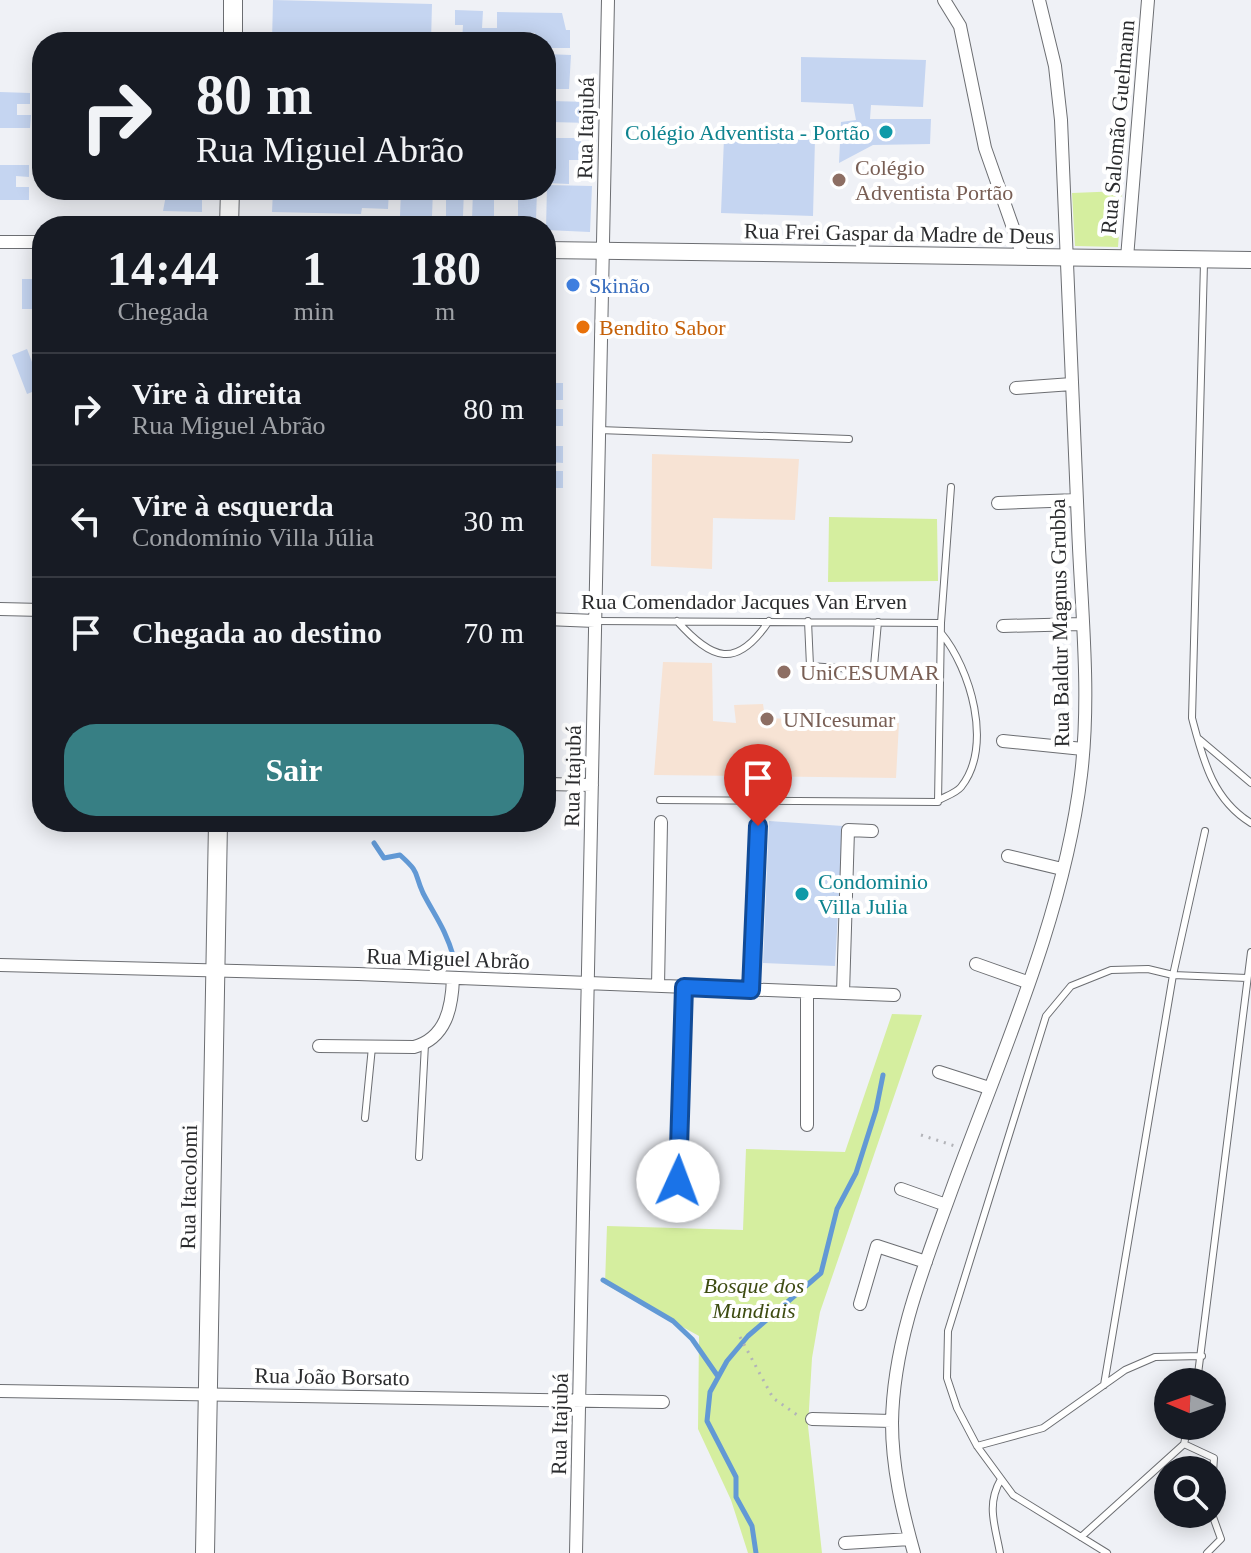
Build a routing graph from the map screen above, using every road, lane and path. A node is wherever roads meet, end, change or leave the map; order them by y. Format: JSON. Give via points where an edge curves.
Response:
{"nodes":[{"id":1,"x":233,"y":0,"type":"edge"},
{"id":2,"x":608,"y":0,"type":"edge"},
{"id":3,"x":944,"y":0,"type":"edge"},
{"id":4,"x":1039,"y":0,"type":"edge"},
{"id":5,"x":1148,"y":0,"type":"edge"},
{"id":6,"x":233,"y":32,"type":"edge"},
{"id":7,"x":0,"y":242,"type":"edge"},
{"id":8,"x":32,"y":242,"type":"edge"},
{"id":9,"x":556,"y":250,"type":"edge"},
{"id":10,"x":603,"y":250,"type":"junction"},
{"id":11,"x":1023,"y":256,"type":"junction"},
{"id":12,"x":1067,"y":257,"type":"junction"},
{"id":13,"x":1127,"y":258,"type":"junction"},
{"id":14,"x":1204,"y":259,"type":"junction"},
{"id":15,"x":1251,"y":260,"type":"edge"},
{"id":16,"x":1072,"y":384,"type":"junction"},
{"id":17,"x":1016,"y":388,"type":"dead end"},
{"id":18,"x":599,"y":430,"type":"junction"},
{"id":19,"x":849,"y":439,"type":"dead end"},
{"id":20,"x":951,"y":487,"type":"dead end"},
{"id":21,"x":1077,"y":500,"type":"junction"},
{"id":22,"x":998,"y":503,"type":"dead end"},
{"id":23,"x":0,"y":609,"type":"edge"},
{"id":24,"x":32,"y":610,"type":"edge"},
{"id":25,"x":556,"y":619,"type":"edge"},
{"id":26,"x":595,"y":621,"type":"junction"},
{"id":27,"x":677,"y":621,"type":"junction"},
{"id":28,"x":769,"y":621,"type":"junction"},
{"id":29,"x":808,"y":621,"type":"junction"},
{"id":30,"x":878,"y":622,"type":"junction"},
{"id":31,"x":941,"y":623,"type":"junction"},
{"id":32,"x":1082,"y":624,"type":"junction"},
{"id":33,"x":1003,"y":626,"type":"dead end"},
{"id":34,"x":941,"y":633,"type":"junction"},
{"id":35,"x":1198,"y":739,"type":"junction"},
{"id":36,"x":1003,"y":741,"type":"dead end"},
{"id":37,"x":1083,"y":749,"type":"junction"},
{"id":38,"x":1251,"y":783,"type":"edge"},
{"id":39,"x":556,"y":784,"type":"edge"},
{"id":40,"x":592,"y":785,"type":"junction"},
{"id":41,"x":660,"y":800,"type":"dead end"},
{"id":42,"x":939,"y":800,"type":"junction"},
{"id":43,"x":661,"y":822,"type":"dead end"},
{"id":44,"x":1251,"y":823,"type":"edge"},
{"id":45,"x":758,"y":826,"type":"dead end"},
{"id":46,"x":872,"y":831,"type":"dead end"},
{"id":47,"x":1205,"y":831,"type":"dead end"},
{"id":48,"x":218,"y":832,"type":"edge"},
{"id":49,"x":1008,"y":856,"type":"dead end"},
{"id":50,"x":1062,"y":869,"type":"junction"},
{"id":51,"x":1251,"y":952,"type":"edge"},
{"id":52,"x":976,"y":964,"type":"dead end"},
{"id":53,"x":0,"y":965,"type":"edge"},
{"id":54,"x":215,"y":972,"type":"junction"},
{"id":55,"x":1173,"y":975,"type":"junction"},
{"id":56,"x":453,"y":978,"type":"junction"},
{"id":57,"x":1247,"y":978,"type":"junction"},
{"id":58,"x":1027,"y":982,"type":"junction"},
{"id":59,"x":588,"y":984,"type":"junction"},
{"id":60,"x":658,"y":986,"type":"junction"},
{"id":61,"x":684,"y":987,"type":"junction"},
{"id":62,"x":751,"y":990,"type":"junction"},
{"id":63,"x":807,"y":992,"type":"junction"},
{"id":64,"x":843,"y":993,"type":"junction"},
{"id":65,"x":894,"y":995,"type":"dead end"},
{"id":66,"x":425,"y":1044,"type":"junction"},
{"id":67,"x":319,"y":1046,"type":"dead end"},
{"id":68,"x":372,"y":1047,"type":"junction"},
{"id":69,"x":939,"y":1072,"type":"dead end"},
{"id":70,"x":989,"y":1088,"type":"junction"},
{"id":71,"x":365,"y":1118,"type":"dead end"},
{"id":72,"x":807,"y":1125,"type":"dead end"},
{"id":73,"x":921,"y":1135,"type":"dead end"},
{"id":74,"x":966,"y":1150,"type":"junction"},
{"id":75,"x":419,"y":1157,"type":"dead end"},
{"id":76,"x":901,"y":1189,"type":"dead end"},
{"id":77,"x":946,"y":1205,"type":"junction"},
{"id":78,"x":677,"y":1212,"type":"dead end"},
{"id":79,"x":926,"y":1262,"type":"junction"},
{"id":80,"x":860,"y":1304,"type":"dead end"},
{"id":81,"x":740,"y":1337,"type":"dead end"},
{"id":82,"x":1202,"y":1356,"type":"junction"},
{"id":83,"x":1200,"y":1368,"type":"edge"},
{"id":84,"x":1104,"y":1385,"type":"junction"},
{"id":85,"x":0,"y":1391,"type":"edge"},
{"id":86,"x":208,"y":1393,"type":"junction"},
{"id":87,"x":579,"y":1400,"type":"junction"},
{"id":88,"x":663,"y":1402,"type":"dead end"},
{"id":89,"x":812,"y":1419,"type":"joint"},
{"id":90,"x":892,"y":1421,"type":"junction"},
{"id":91,"x":1185,"y":1440,"type":"edge"},
{"id":92,"x":1184,"y":1444,"type":"junction"},
{"id":93,"x":977,"y":1446,"type":"junction"},
{"id":94,"x":1210,"y":1456,"type":"edge"},
{"id":95,"x":1001,"y":1479,"type":"junction"},
{"id":96,"x":1217,"y":1528,"type":"edge"},
{"id":97,"x":1081,"y":1537,"type":"junction"},
{"id":98,"x":910,"y":1539,"type":"junction"},
{"id":99,"x":845,"y":1543,"type":"dead end"},
{"id":100,"x":205,"y":1553,"type":"edge"},
{"id":101,"x":576,"y":1553,"type":"edge"},
{"id":102,"x":914,"y":1553,"type":"edge"},
{"id":103,"x":1000,"y":1553,"type":"edge"},
{"id":104,"x":1107,"y":1553,"type":"edge"},
{"id":105,"x":1207,"y":1553,"type":"edge"}],
"edges":[{"from":1,"to":6,"type":"main road"},
{"from":2,"to":10,"type":"street","name":"Rua Itajubá"},
{"from":3,"to":11,"type":"street","via":[[960,26],[985,148]]},
{"from":4,"to":12,"type":"street","name":"Rua Baldur Magnus Grubba","via":[[1058,92]]},
{"from":5,"to":13,"type":"street","name":"Rua Salomão Guelmann"},
{"from":7,"to":8,"type":"street"},
{"from":9,"to":10,"type":"street","name":"Rua Frei Gaspar da Madre de Deus"},
{"from":10,"to":11,"type":"street","name":"Rua Frei Gaspar da Madre de Deus"},
{"from":10,"to":18,"type":"street","name":"Rua Itajubá"},
{"from":11,"to":12,"type":"street","name":"Rua Frei Gaspar da Madre de Deus"},
{"from":12,"to":13,"type":"street","name":"Rua Frei Gaspar da Madre de Deus"},
{"from":12,"to":16,"type":"street","name":"Rua Baldur Magnus Grubba"},
{"from":13,"to":14,"type":"street","name":"Rua Frei Gaspar da Madre de Deus"},
{"from":14,"to":15,"type":"street","name":"Rua Frei Gaspar da Madre de Deus"},
{"from":14,"to":35,"type":"lane","via":[[1191,695]]},
{"from":16,"to":17,"type":"street"},
{"from":16,"to":21,"type":"street","name":"Rua Baldur Magnus Grubba"},
{"from":18,"to":19,"type":"lane"},
{"from":18,"to":26,"type":"street","name":"Rua Itajubá"},
{"from":20,"to":31,"type":"lane"},
{"from":21,"to":22,"type":"street"},
{"from":21,"to":32,"type":"street","name":"Rua Baldur Magnus Grubba"},
{"from":23,"to":24,"type":"street"},
{"from":25,"to":26,"type":"street","name":"Rua Comendador Jacques Van Erven"},
{"from":26,"to":27,"type":"lane","name":"Rua Comendador Jacques Van Erven"},
{"from":26,"to":40,"type":"street","name":"Rua Itajubá"},
{"from":27,"to":28,"type":"lane","name":"Rua Comendador Jacques Van Erven"},
{"from":27,"to":28,"type":"lane","via":[[700,647],[717,654],[753,645]]},
{"from":28,"to":29,"type":"lane","name":"Rua Comendador Jacques Van Erven"},
{"from":29,"to":30,"type":"lane","name":"Rua Comendador Jacques Van Erven"},
{"from":29,"to":30,"type":"lane","via":[[810,666],[866,670],[874,666]]},
{"from":30,"to":31,"type":"lane","name":"Rua Comendador Jacques Van Erven"},
{"from":31,"to":34,"type":"lane"},
{"from":32,"to":33,"type":"street"},
{"from":32,"to":37,"type":"street","name":"Rua Baldur Magnus Grubba"},
{"from":34,"to":42,"type":"lane"},
{"from":34,"to":42,"type":"lane","via":[[968,678],[975,732],[963,784]]},
{"from":35,"to":38,"type":"lane"},
{"from":35,"to":44,"type":"lane","via":[[1215,789]]},
{"from":36,"to":37,"type":"street"},
{"from":37,"to":50,"type":"street","name":"Rua Baldur Magnus Grubba"},
{"from":39,"to":40,"type":"street"},
{"from":40,"to":59,"type":"street","name":"Rua Itajubá"},
{"from":41,"to":42,"type":"lane"},
{"from":43,"to":60,"type":"street"},
{"from":45,"to":62,"type":"street"},
{"from":46,"to":64,"type":"street","via":[[848,830]]},
{"from":47,"to":55,"type":"lane"},
{"from":48,"to":54,"type":"main road","name":"Rua Itacolomi"},
{"from":49,"to":50,"type":"street"},
{"from":50,"to":58,"type":"street","name":"Rua Baldur Magnus Grubba"},
{"from":51,"to":57,"type":"lane"},
{"from":52,"to":58,"type":"street"},
{"from":53,"to":54,"type":"street","name":"Rua Miguel Abrão"},
{"from":54,"to":56,"type":"street","name":"Rua Miguel Abrão"},
{"from":54,"to":86,"type":"main road","name":"Rua Itacolomi"},
{"from":55,"to":57,"type":"lane"},
{"from":55,"to":84,"type":"lane"},
{"from":55,"to":93,"type":"lane","via":[[1111,970],[1071,986],[1046,1016],[948,1331],[947,1378]]},
{"from":56,"to":59,"type":"street","name":"Rua Miguel Abrão"},
{"from":56,"to":66,"type":"street","via":[[443,1029]]},
{"from":57,"to":82,"type":"lane"},
{"from":58,"to":70,"type":"street","name":"Rua Baldur Magnus Grubba"},
{"from":59,"to":60,"type":"street","name":"Rua Miguel Abrão"},
{"from":59,"to":87,"type":"street","name":"Rua Itajubá"},
{"from":60,"to":61,"type":"street","name":"Rua Miguel Abrão"},
{"from":61,"to":62,"type":"street","name":"Rua Miguel Abrão"},
{"from":61,"to":78,"type":"street"},
{"from":62,"to":63,"type":"street","name":"Rua Miguel Abrão"},
{"from":63,"to":64,"type":"street","name":"Rua Miguel Abrão"},
{"from":63,"to":72,"type":"street"},
{"from":64,"to":65,"type":"street","name":"Rua Miguel Abrão"},
{"from":66,"to":68,"type":"street"},
{"from":66,"to":75,"type":"lane"},
{"from":67,"to":68,"type":"street"},
{"from":68,"to":71,"type":"lane"},
{"from":69,"to":70,"type":"street"},
{"from":70,"to":74,"type":"street","name":"Rua Baldur Magnus Grubba"},
{"from":73,"to":74,"type":"path"},
{"from":74,"to":77,"type":"street","name":"Rua Baldur Magnus Grubba"},
{"from":76,"to":77,"type":"street"},
{"from":77,"to":79,"type":"street","name":"Rua Baldur Magnus Grubba"},
{"from":79,"to":80,"type":"street","via":[[877,1246]]},
{"from":79,"to":90,"type":"street","name":"Rua Baldur Magnus Grubba","via":[[899,1358]]},
{"from":81,"to":89,"type":"path","via":[[773,1398],[786,1410]]},
{"from":82,"to":83,"type":"lane"},
{"from":82,"to":84,"type":"lane","via":[[1155,1357]]},
{"from":84,"to":93,"type":"lane","via":[[1043,1428]]},
{"from":85,"to":86,"type":"street","name":"Rua João Borsato"},
{"from":86,"to":87,"type":"street","name":"Rua João Borsato"},
{"from":86,"to":100,"type":"main road","name":"Rua Itacolomi"},
{"from":87,"to":88,"type":"street","name":"Rua João Borsato"},
{"from":87,"to":101,"type":"street","name":"Rua Itajubá"},
{"from":89,"to":90,"type":"street"},
{"from":90,"to":98,"type":"street","name":"Rua Baldur Magnus Grubba","via":[[895,1471]]},
{"from":91,"to":92,"type":"lane"},
{"from":92,"to":94,"type":"lane"},
{"from":92,"to":97,"type":"lane"},
{"from":93,"to":95,"type":"lane"},
{"from":95,"to":97,"type":"lane","via":[[1013,1495]]},
{"from":95,"to":103,"type":"lane","via":[[991,1506]]},
{"from":96,"to":105,"type":"lane","via":[[1221,1539]]},
{"from":97,"to":104,"type":"lane"},
{"from":98,"to":99,"type":"street"},
{"from":98,"to":102,"type":"street","name":"Rua Baldur Magnus Grubba"}]}
